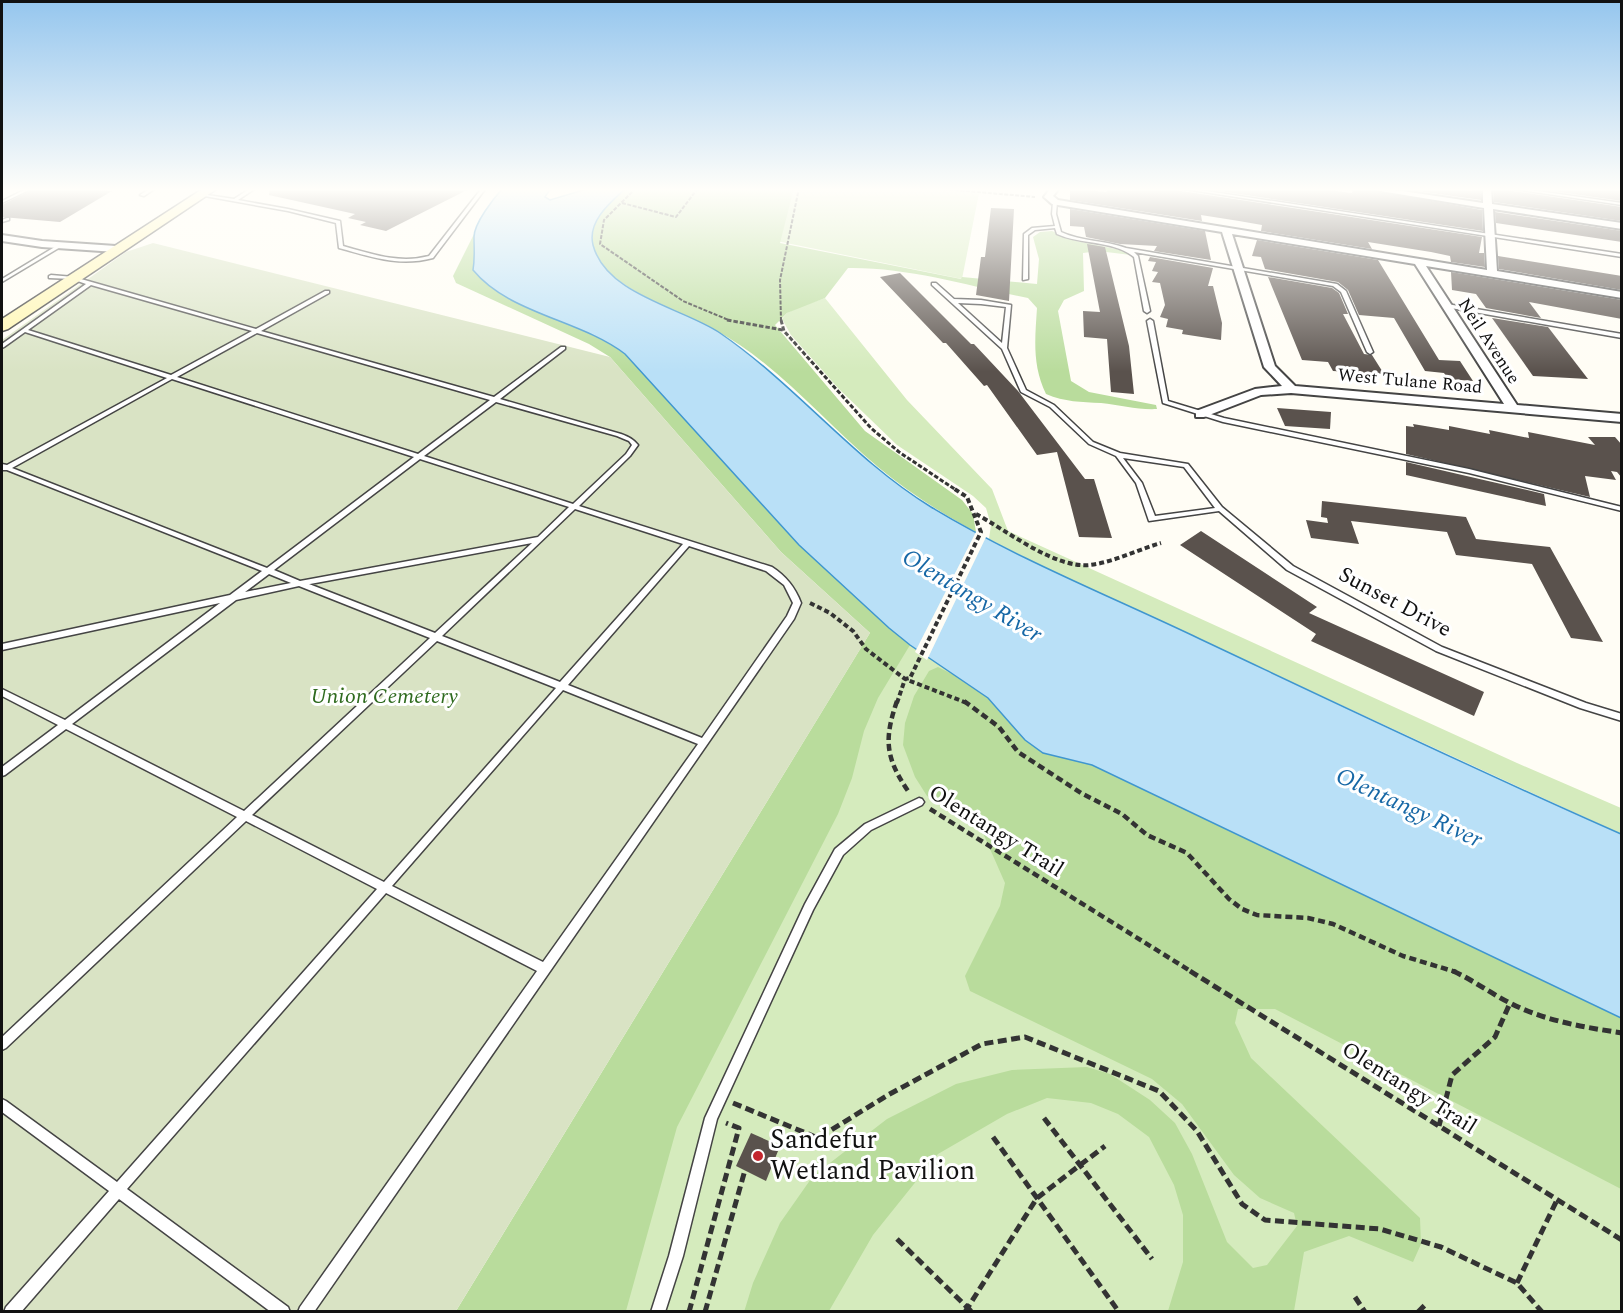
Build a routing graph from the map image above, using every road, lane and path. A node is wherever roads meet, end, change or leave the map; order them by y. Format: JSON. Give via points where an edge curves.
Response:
{"nodes":[{"id":1,"x":55,"y":249,"type":"edge"},
{"id":2,"x":95,"y":249,"type":"edge"},
{"id":3,"x":116,"y":249,"type":"edge"},
{"id":4,"x":351,"y":249,"type":"edge"},
{"id":5,"x":437,"y":249,"type":"edge"},
{"id":6,"x":610,"y":249,"type":"edge"},
{"id":7,"x":787,"y":249,"type":"edge"},
{"id":8,"x":1026,"y":249,"type":"edge"},
{"id":9,"x":1126,"y":249,"type":"edge"},
{"id":10,"x":1128,"y":249,"type":"edge"},
{"id":11,"x":1232,"y":249,"type":"edge"},
{"id":12,"x":1342,"y":249,"type":"edge"},
{"id":13,"x":1491,"y":249,"type":"edge"},
{"id":14,"x":1578,"y":249,"type":"edge"},
{"id":15,"x":1622,"y":256,"type":"edge"},
{"id":16,"x":1419,"y":262,"type":"junction"},
{"id":17,"x":1237,"y":267,"type":"junction"},
{"id":18,"x":1492,"y":274,"type":"junction"},
{"id":19,"x":51,"y":276,"type":"junction"},
{"id":20,"x":72,"y":278,"type":"junction"},
{"id":21,"x":1025,"y":279,"type":"dead end"},
{"id":22,"x":2,"y":281,"type":"edge"},
{"id":23,"x":90,"y":283,"type":"junction"},
{"id":24,"x":934,"y":284,"type":"dead end"},
{"id":25,"x":327,"y":292,"type":"dead end"},
{"id":26,"x":1622,"y":296,"type":"edge"},
{"id":27,"x":953,"y":301,"type":"junction"},
{"id":28,"x":1446,"y":306,"type":"junction"},
{"id":29,"x":2,"y":310,"type":"edge"},
{"id":30,"x":1148,"y":311,"type":"dead end"},
{"id":31,"x":1150,"y":321,"type":"dead end"},
{"id":32,"x":2,"y":326,"type":"edge"},
{"id":33,"x":24,"y":330,"type":"junction"},
{"id":34,"x":783,"y":330,"type":"junction"},
{"id":35,"x":258,"y":331,"type":"junction"},
{"id":36,"x":1622,"y":336,"type":"edge"},
{"id":37,"x":2,"y":346,"type":"edge"},
{"id":38,"x":563,"y":348,"type":"dead end"},
{"id":39,"x":1004,"y":348,"type":"junction"},
{"id":40,"x":1370,"y":352,"type":"dead end"},
{"id":41,"x":171,"y":378,"type":"junction"},
{"id":42,"x":1291,"y":389,"type":"junction"},
{"id":43,"x":495,"y":399,"type":"junction"},
{"id":44,"x":1512,"y":407,"type":"junction"},
{"id":45,"x":1200,"y":414,"type":"junction"},
{"id":46,"x":1622,"y":418,"type":"edge"},
{"id":47,"x":1118,"y":455,"type":"junction"},
{"id":48,"x":418,"y":457,"type":"junction"},
{"id":49,"x":3,"y":468,"type":"edge"},
{"id":50,"x":573,"y":507,"type":"junction"},
{"id":51,"x":1220,"y":508,"type":"junction"},
{"id":52,"x":1622,"y":509,"type":"edge"},
{"id":53,"x":975,"y":514,"type":"junction"},
{"id":54,"x":540,"y":539,"type":"junction"},
{"id":55,"x":688,"y":543,"type":"junction"},
{"id":56,"x":1161,"y":543,"type":"dead end"},
{"id":57,"x":268,"y":571,"type":"junction"},
{"id":58,"x":302,"y":583,"type":"junction"},
{"id":59,"x":231,"y":600,"type":"junction"},
{"id":60,"x":797,"y":603,"type":"junction"},
{"id":61,"x":435,"y":638,"type":"junction"},
{"id":62,"x":2,"y":647,"type":"edge"},
{"id":63,"x":905,"y":679,"type":"junction"},
{"id":64,"x":562,"y":686,"type":"junction"},
{"id":65,"x":2,"y":692,"type":"edge"},
{"id":66,"x":1622,"y":718,"type":"edge"},
{"id":67,"x":65,"y":724,"type":"junction"},
{"id":68,"x":703,"y":742,"type":"junction"},
{"id":69,"x":2,"y":772,"type":"edge"},
{"id":70,"x":919,"y":802,"type":"junction"},
{"id":71,"x":244,"y":816,"type":"junction"},
{"id":72,"x":386,"y":888,"type":"junction"},
{"id":73,"x":544,"y":969,"type":"junction"},
{"id":74,"x":1510,"y":1003,"type":"junction"},
{"id":75,"x":1622,"y":1033,"type":"edge"},
{"id":76,"x":2,"y":1044,"type":"edge"},
{"id":77,"x":720,"y":1097,"type":"junction"},
{"id":78,"x":2,"y":1105,"type":"edge"},
{"id":79,"x":711,"y":1118,"type":"junction"},
{"id":80,"x":1044,"y":1118,"type":"dead end"},
{"id":81,"x":1438,"y":1126,"type":"junction"},
{"id":82,"x":993,"y":1137,"type":"dead end"},
{"id":83,"x":1105,"y":1146,"type":"dead end"},
{"id":84,"x":1080,"y":1165,"type":"junction"},
{"id":85,"x":745,"y":1170,"type":"dead end"},
{"id":86,"x":118,"y":1191,"type":"junction"},
{"id":87,"x":1037,"y":1198,"type":"junction"},
{"id":88,"x":1557,"y":1200,"type":"junction"},
{"id":89,"x":897,"y":1239,"type":"dead end"},
{"id":90,"x":1622,"y":1240,"type":"edge"},
{"id":91,"x":1152,"y":1258,"type":"dead end"},
{"id":92,"x":1517,"y":1283,"type":"junction"},
{"id":93,"x":1355,"y":1297,"type":"dead end"},
{"id":94,"x":1426,"y":1304,"type":"dead end"},
{"id":95,"x":968,"y":1310,"type":"edge"},
{"id":96,"x":11,"y":1311,"type":"edge"},
{"id":97,"x":283,"y":1311,"type":"edge"},
{"id":98,"x":305,"y":1311,"type":"edge"},
{"id":99,"x":658,"y":1311,"type":"edge"},
{"id":100,"x":689,"y":1311,"type":"edge"},
{"id":101,"x":705,"y":1311,"type":"edge"},
{"id":102,"x":1119,"y":1311,"type":"edge"},
{"id":103,"x":1365,"y":1311,"type":"edge"},
{"id":104,"x":1418,"y":1311,"type":"edge"},
{"id":105,"x":1542,"y":1311,"type":"edge"}],
"edges":[{"from":1,"to":22,"type":"lane"},
{"from":2,"to":19,"type":"main road"},
{"from":3,"to":20,"type":"main road"},
{"from":4,"to":5,"type":"lane","via":[[410,262],[431,257]]},
{"from":6,"to":34,"type":"path","via":[[659,286],[706,314],[731,323]]},
{"from":7,"to":34,"type":"path","via":[[778,296],[778,319]]},
{"from":8,"to":21,"type":"lane"},
{"from":9,"to":30,"type":"lane","via":[[1136,256]]},
{"from":10,"to":17,"type":"lane"},
{"from":11,"to":17,"type":"street"},
{"from":12,"to":16,"type":"street"},
{"from":13,"to":18,"type":"street","name":"Neil Avenue"},
{"from":14,"to":15,"type":"lane"},
{"from":16,"to":18,"type":"street"},
{"from":16,"to":28,"type":"street","name":"Neil Avenue"},
{"from":17,"to":40,"type":"lane","via":[[1321,281],[1340,288]]},
{"from":17,"to":42,"type":"street","via":[[1270,367]]},
{"from":18,"to":26,"type":"street"},
{"from":19,"to":20,"type":"lane"},
{"from":19,"to":29,"type":"main road"},
{"from":20,"to":23,"type":"lane"},
{"from":20,"to":32,"type":"main road"},
{"from":23,"to":33,"type":"lane"},
{"from":23,"to":35,"type":"lane"},
{"from":24,"to":27,"type":"lane"},
{"from":25,"to":35,"type":"lane"},
{"from":27,"to":39,"type":"lane"},
{"from":27,"to":39,"type":"lane","via":[[1009,306]]},
{"from":28,"to":36,"type":"lane"},
{"from":28,"to":44,"type":"street","name":"Neil Avenue"},
{"from":31,"to":45,"type":"lane","via":[[1165,402]]},
{"from":33,"to":37,"type":"lane"},
{"from":33,"to":41,"type":"lane"},
{"from":34,"to":53,"type":"path","name":"Olentangy Trail","via":[[871,429],[967,496]]},
{"from":35,"to":41,"type":"lane"},
{"from":35,"to":43,"type":"lane"},
{"from":38,"to":43,"type":"lane"},
{"from":39,"to":47,"type":"lane","via":[[1023,391],[1052,406],[1091,443]]},
{"from":41,"to":48,"type":"lane"},
{"from":41,"to":49,"type":"lane"},
{"from":42,"to":44,"type":"street","name":"West Tulane Road"},
{"from":42,"to":45,"type":"street","name":"West Tulane Road","via":[[1259,392]]},
{"from":43,"to":48,"type":"lane"},
{"from":43,"to":50,"type":"lane","via":[[631,440],[635,445]]},
{"from":44,"to":46,"type":"street","name":"West Tulane Road"},
{"from":45,"to":52,"type":"lane","via":[[1469,471]]},
{"from":47,"to":51,"type":"lane","name":"Sunset Drive","via":[[1186,465]]},
{"from":47,"to":51,"type":"lane","via":[[1139,483],[1152,519]]},
{"from":48,"to":50,"type":"lane"},
{"from":48,"to":57,"type":"lane"},
{"from":49,"to":57,"type":"lane"},
{"from":50,"to":54,"type":"lane"},
{"from":50,"to":55,"type":"lane"},
{"from":51,"to":66,"type":"lane","name":"Sunset Drive","via":[[1290,568],[1438,650]]},
{"from":53,"to":56,"type":"path","via":[[1079,565]]},
{"from":53,"to":63,"type":"path","name":"Olentangy Trail","via":[[981,532],[910,678]]},
{"from":54,"to":58,"type":"lane"},
{"from":54,"to":61,"type":"lane"},
{"from":55,"to":60,"type":"lane","via":[[769,569],[792,588]]},
{"from":55,"to":64,"type":"lane"},
{"from":57,"to":58,"type":"lane"},
{"from":57,"to":59,"type":"lane"},
{"from":58,"to":59,"type":"lane"},
{"from":58,"to":61,"type":"lane"},
{"from":59,"to":62,"type":"lane"},
{"from":59,"to":67,"type":"lane"},
{"from":60,"to":63,"type":"path","via":[[810,603],[830,613]]},
{"from":60,"to":68,"type":"lane"},
{"from":61,"to":64,"type":"lane"},
{"from":61,"to":71,"type":"lane"},
{"from":63,"to":70,"type":"path","name":"Olentangy Trail","via":[[887,734],[888,756],[896,775]]},
{"from":63,"to":74,"type":"path","via":[[952,695],[987,716],[1018,752],[1122,814],[1147,835],[1187,853],[1242,909],[1265,916],[1308,918],[1333,924],[1403,957],[1447,968]]},
{"from":64,"to":68,"type":"lane"},
{"from":64,"to":72,"type":"lane"},
{"from":65,"to":67,"type":"lane"},
{"from":67,"to":69,"type":"lane"},
{"from":67,"to":71,"type":"lane"},
{"from":68,"to":73,"type":"lane"},
{"from":70,"to":77,"type":"lane","via":[[868,827],[839,852]]},
{"from":70,"to":81,"type":"path","name":"Olentangy Trail"},
{"from":71,"to":72,"type":"lane"},
{"from":71,"to":76,"type":"lane"},
{"from":72,"to":73,"type":"lane"},
{"from":72,"to":86,"type":"lane"},
{"from":73,"to":98,"type":"lane"},
{"from":74,"to":75,"type":"path","via":[[1568,1025]]},
{"from":74,"to":81,"type":"path","via":[[1495,1037],[1452,1076]]},
{"from":77,"to":79,"type":"lane"},
{"from":77,"to":92,"type":"path","via":[[818,1137],[982,1044],[1025,1037],[1159,1091],[1197,1131],[1242,1204],[1265,1220],[1380,1229],[1441,1247]]},
{"from":78,"to":86,"type":"lane"},
{"from":79,"to":99,"type":"lane"},
{"from":79,"to":100,"type":"path","via":[[739,1128]]},
{"from":80,"to":84,"type":"path"},
{"from":81,"to":88,"type":"path","name":"Olentangy Trail"},
{"from":82,"to":87,"type":"path"},
{"from":83,"to":84,"type":"path"},
{"from":84,"to":87,"type":"path"},
{"from":84,"to":91,"type":"path"},
{"from":85,"to":101,"type":"path"},
{"from":86,"to":96,"type":"lane"},
{"from":86,"to":97,"type":"lane"},
{"from":87,"to":95,"type":"path"},
{"from":87,"to":102,"type":"path"},
{"from":88,"to":90,"type":"path","name":"Olentangy Trail"},
{"from":88,"to":92,"type":"path"},
{"from":89,"to":95,"type":"path"},
{"from":92,"to":105,"type":"path"},
{"from":93,"to":103,"type":"path"},
{"from":94,"to":104,"type":"path"}]}
